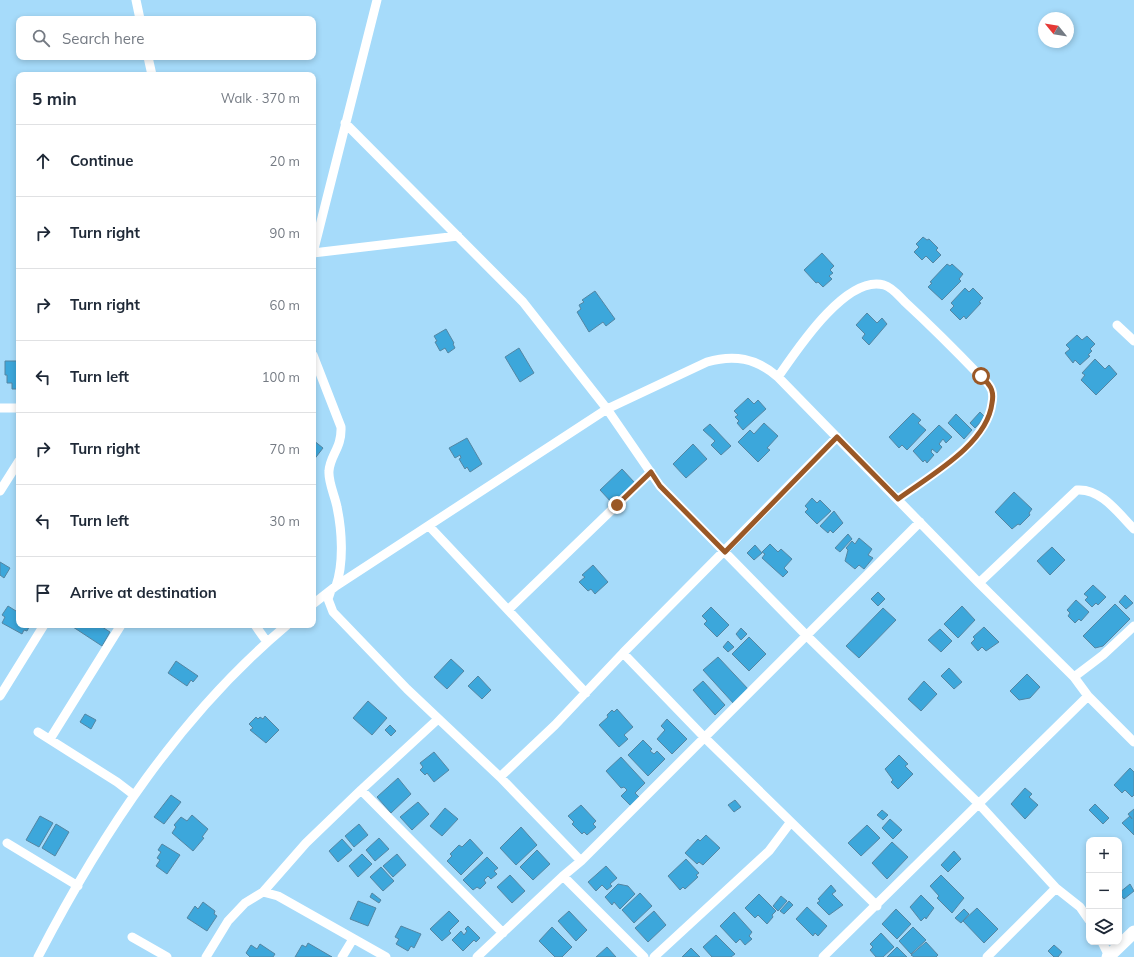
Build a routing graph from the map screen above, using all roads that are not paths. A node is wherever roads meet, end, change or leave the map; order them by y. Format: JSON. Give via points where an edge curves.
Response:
{"nodes":[{"id":1,"x":136,"y":0,"type":"edge"},
{"id":2,"x":377,"y":0,"type":"edge"},
{"id":3,"x":139,"y":16,"type":"edge"},
{"id":4,"x":149,"y":60,"type":"edge"},
{"id":5,"x":151,"y":72,"type":"edge"},
{"id":6,"x":345,"y":123,"type":"junction"},
{"id":7,"x":458,"y":236,"type":"junction"},
{"id":8,"x":316,"y":241,"type":"edge"},
{"id":9,"x":316,"y":253,"type":"edge"},
{"id":10,"x":1117,"y":325,"type":"dead end"},
{"id":11,"x":1134,"y":341,"type":"edge"},
{"id":12,"x":316,"y":363,"type":"edge"},
{"id":13,"x":778,"y":376,"type":"junction"},
{"id":14,"x":0,"y":408,"type":"edge"},
{"id":15,"x":16,"y":408,"type":"edge"},
{"id":16,"x":607,"y":409,"type":"junction"},
{"id":17,"x":837,"y":437,"type":"junction"},
{"id":18,"x":16,"y":466,"type":"edge"},
{"id":19,"x":651,"y":472,"type":"junction"},
{"id":20,"x":0,"y":492,"type":"edge"},
{"id":21,"x":898,"y":499,"type":"junction"},
{"id":22,"x":920,"y":522,"type":"junction"},
{"id":23,"x":429,"y":526,"type":"junction"},
{"id":24,"x":1134,"y":529,"type":"edge"},
{"id":25,"x":725,"y":552,"type":"junction"},
{"id":26,"x":979,"y":583,"type":"junction"},
{"id":27,"x":334,"y":588,"type":"junction"},
{"id":28,"x":316,"y":602,"type":"edge"},
{"id":29,"x":508,"y":610,"type":"junction"},
{"id":30,"x":1134,"y":626,"type":"edge"},
{"id":31,"x":42,"y":628,"type":"edge"},
{"id":32,"x":119,"y":628,"type":"edge"},
{"id":33,"x":257,"y":628,"type":"edge"},
{"id":34,"x":283,"y":628,"type":"edge"},
{"id":35,"x":806,"y":635,"type":"junction"},
{"id":36,"x":267,"y":642,"type":"junction"},
{"id":37,"x":624,"y":653,"type":"junction"},
{"id":38,"x":1074,"y":677,"type":"junction"},
{"id":39,"x":586,"y":693,"type":"junction"},
{"id":40,"x":0,"y":696,"type":"edge"},
{"id":41,"x":1088,"y":696,"type":"junction"},
{"id":42,"x":438,"y":719,"type":"junction"},
{"id":43,"x":38,"y":732,"type":"dead end"},
{"id":44,"x":705,"y":738,"type":"junction"},
{"id":45,"x":50,"y":739,"type":"junction"},
{"id":46,"x":1134,"y":742,"type":"edge"},
{"id":47,"x":500,"y":777,"type":"junction"},
{"id":48,"x":361,"y":790,"type":"junction"},
{"id":49,"x":134,"y":795,"type":"junction"},
{"id":50,"x":978,"y":803,"type":"junction"},
{"id":51,"x":790,"y":823,"type":"junction"},
{"id":52,"x":8,"y":844,"type":"dead end"},
{"id":53,"x":582,"y":862,"type":"junction"},
{"id":54,"x":563,"y":876,"type":"junction"},
{"id":55,"x":78,"y":886,"type":"junction"},
{"id":56,"x":1056,"y":888,"type":"junction"},
{"id":57,"x":263,"y":892,"type":"junction"},
{"id":58,"x":876,"y":906,"type":"junction"},
{"id":59,"x":1086,"y":916,"type":"edge"},
{"id":60,"x":1134,"y":932,"type":"edge"},
{"id":61,"x":503,"y":933,"type":"junction"},
{"id":62,"x":132,"y":937,"type":"dead end"},
{"id":63,"x":353,"y":939,"type":"junction"},
{"id":64,"x":1103,"y":945,"type":"edge"},
{"id":65,"x":38,"y":957,"type":"edge"},
{"id":66,"x":167,"y":957,"type":"edge"},
{"id":67,"x":206,"y":957,"type":"edge"},
{"id":68,"x":342,"y":957,"type":"edge"},
{"id":69,"x":386,"y":957,"type":"edge"},
{"id":70,"x":477,"y":957,"type":"edge"},
{"id":71,"x":644,"y":957,"type":"edge"},
{"id":72,"x":654,"y":957,"type":"edge"},
{"id":73,"x":823,"y":957,"type":"edge"},
{"id":74,"x":987,"y":957,"type":"edge"},
{"id":75,"x":1108,"y":957,"type":"edge"}],
"edges":[{"from":1,"to":3,"type":"street"},
{"from":2,"to":6,"type":"street"},
{"from":4,"to":5,"type":"street"},
{"from":6,"to":7,"type":"street"},
{"from":6,"to":8,"type":"street"},
{"from":7,"to":9,"type":"street"},
{"from":7,"to":16,"type":"street","via":[[523,302]]},
{"from":10,"to":11,"type":"street"},
{"from":12,"to":27,"type":"street","via":[[341,427],[342,439],[329,471],[337,509],[340,544],[340,574]]},
{"from":13,"to":16,"type":"street","via":[[744,358],[718,359],[695,367]]},
{"from":13,"to":17,"type":"street"},
{"from":13,"to":21,"type":"street","via":[[810,331],[834,306],[854,290],[881,284],[890,288],[981,376],[990,386],[993,397],[989,417],[982,430],[962,452]]},
{"from":14,"to":15,"type":"street"},
{"from":16,"to":19,"type":"street"},
{"from":16,"to":23,"type":"street"},
{"from":17,"to":21,"type":"street"},
{"from":17,"to":25,"type":"street"},
{"from":18,"to":20,"type":"street"},
{"from":19,"to":25,"type":"street","via":[[660,486]]},
{"from":19,"to":29,"type":"street"},
{"from":21,"to":22,"type":"street"},
{"from":22,"to":26,"type":"street"},
{"from":22,"to":35,"type":"street"},
{"from":23,"to":27,"type":"street"},
{"from":23,"to":29,"type":"street"},
{"from":24,"to":26,"type":"street","via":[[1097,493],[1077,490]]},
{"from":25,"to":35,"type":"street"},
{"from":25,"to":37,"type":"street"},
{"from":26,"to":38,"type":"street"},
{"from":27,"to":28,"type":"street"},
{"from":27,"to":42,"type":"street","via":[[328,599],[333,612],[381,664]]},
{"from":29,"to":39,"type":"street"},
{"from":30,"to":38,"type":"street","via":[[1103,655]]},
{"from":31,"to":40,"type":"street"},
{"from":32,"to":45,"type":"street"},
{"from":33,"to":36,"type":"street"},
{"from":34,"to":36,"type":"street"},
{"from":35,"to":44,"type":"street"},
{"from":35,"to":50,"type":"street"},
{"from":36,"to":49,"type":"street","via":[[197,714]]},
{"from":37,"to":39,"type":"street"},
{"from":37,"to":44,"type":"street"},
{"from":38,"to":41,"type":"street"},
{"from":39,"to":47,"type":"street"},
{"from":41,"to":46,"type":"street"},
{"from":41,"to":50,"type":"street"},
{"from":42,"to":47,"type":"street"},
{"from":42,"to":48,"type":"street"},
{"from":43,"to":45,"type":"street"},
{"from":44,"to":51,"type":"street"},
{"from":44,"to":53,"type":"street"},
{"from":45,"to":49,"type":"street"},
{"from":47,"to":53,"type":"street"},
{"from":48,"to":57,"type":"street","via":[[306,842]]},
{"from":48,"to":61,"type":"street"},
{"from":49,"to":55,"type":"street"},
{"from":50,"to":56,"type":"street"},
{"from":50,"to":58,"type":"street"},
{"from":51,"to":58,"type":"street"},
{"from":51,"to":72,"type":"street","via":[[769,850]]},
{"from":52,"to":55,"type":"street"},
{"from":53,"to":54,"type":"street"},
{"from":54,"to":61,"type":"street"},
{"from":54,"to":71,"type":"street"},
{"from":55,"to":65,"type":"street"},
{"from":56,"to":59,"type":"street","via":[[1080,907]]},
{"from":56,"to":74,"type":"street"},
{"from":57,"to":63,"type":"street","via":[[278,896]]},
{"from":57,"to":67,"type":"street","via":[[245,903],[228,921]]},
{"from":58,"to":73,"type":"street"},
{"from":60,"to":75,"type":"street"},
{"from":61,"to":70,"type":"street"},
{"from":62,"to":66,"type":"street"},
{"from":63,"to":68,"type":"street"},
{"from":63,"to":69,"type":"street"},
{"from":64,"to":75,"type":"street"}]}
